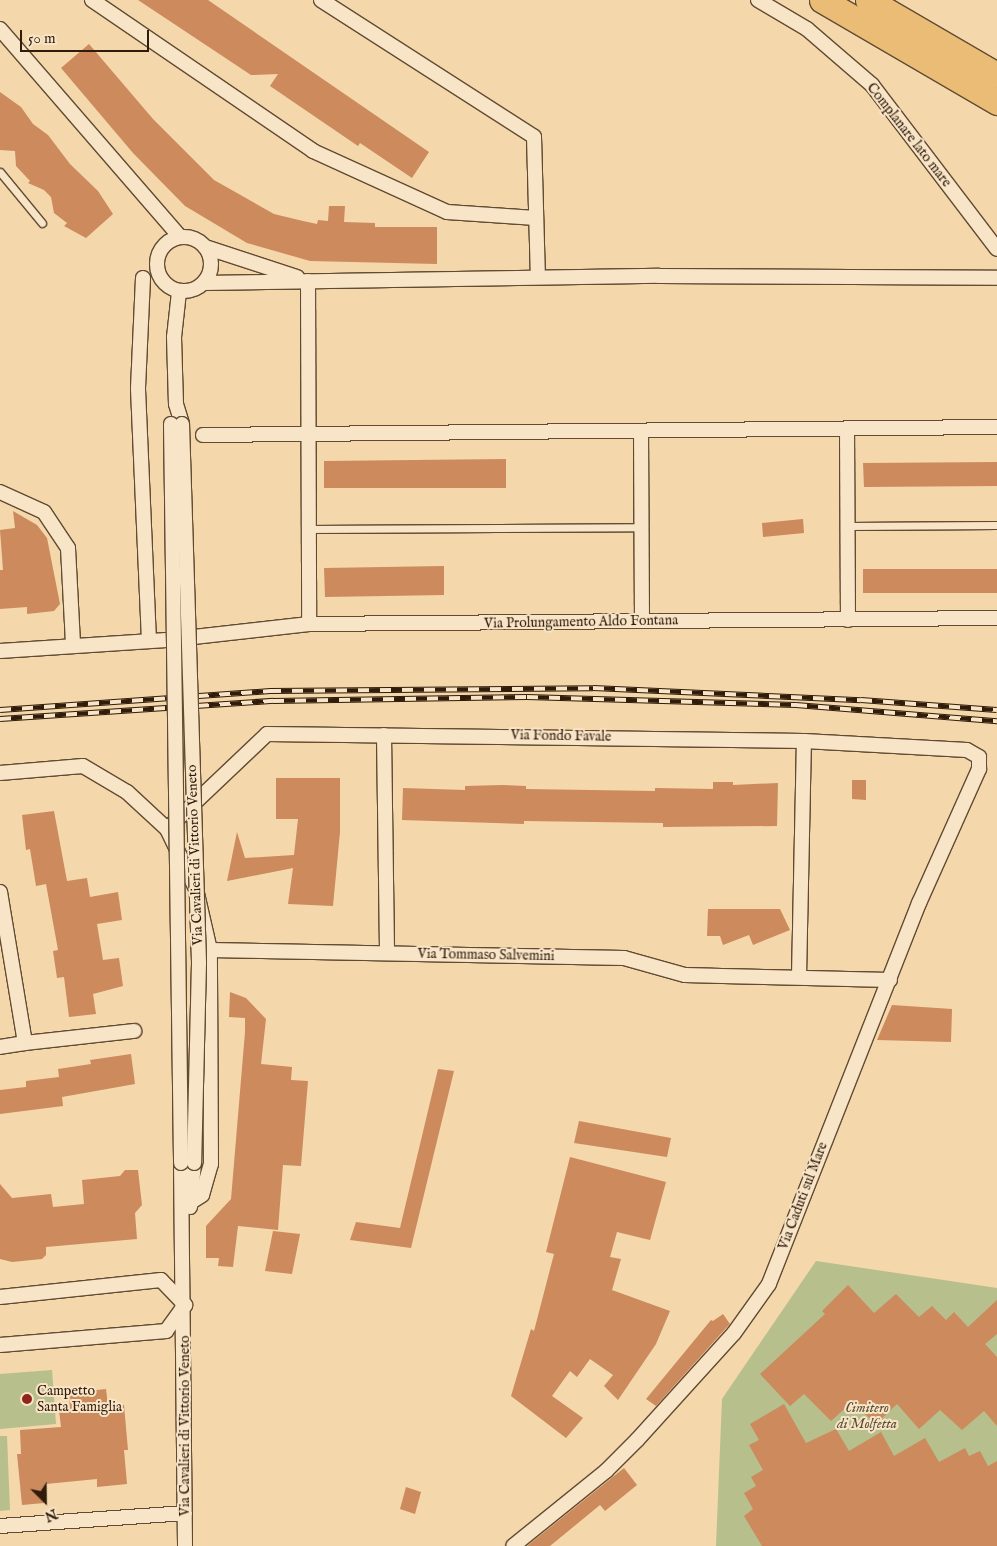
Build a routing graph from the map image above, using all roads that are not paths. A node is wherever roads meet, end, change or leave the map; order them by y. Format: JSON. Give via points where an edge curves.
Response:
{"nodes":[{"id":1,"x":92,"y":0,"type":"edge"},
{"id":2,"x":322,"y":0,"type":"edge"},
{"id":3,"x":758,"y":0,"type":"edge"},
{"id":4,"x":822,"y":0,"type":"edge"},
{"id":5,"x":874,"y":3,"type":"edge"},
{"id":6,"x":0,"y":29,"type":"edge"},
{"id":7,"x":997,"y":60,"type":"edge"},
{"id":8,"x":997,"y":75,"type":"edge"},
{"id":9,"x":991,"y":100,"type":"edge"},
{"id":10,"x":0,"y":172,"type":"edge"},
{"id":11,"x":536,"y":218,"type":"junction"},
{"id":12,"x":42,"y":223,"type":"dead end"},
{"id":13,"x":180,"y":237,"type":"junction"},
{"id":14,"x":205,"y":247,"type":"junction"},
{"id":15,"x":997,"y":249,"type":"edge"},
{"id":16,"x":538,"y":277,"type":"junction"},
{"id":17,"x":143,"y":278,"type":"dead end"},
{"id":18,"x":997,"y":278,"type":"edge"},
{"id":19,"x":308,"y":281,"type":"junction"},
{"id":20,"x":204,"y":283,"type":"junction"},
{"id":21,"x":179,"y":292,"type":"junction"},
{"id":22,"x":176,"y":424,"type":"junction"},
{"id":23,"x":997,"y":427,"type":"edge"},
{"id":24,"x":846,"y":429,"type":"junction"},
{"id":25,"x":641,"y":431,"type":"junction"},
{"id":26,"x":307,"y":434,"type":"junction"},
{"id":27,"x":203,"y":436,"type":"dead end"},
{"id":28,"x":0,"y":492,"type":"edge"},
{"id":29,"x":997,"y":525,"type":"edge"},
{"id":30,"x":847,"y":526,"type":"junction"},
{"id":31,"x":641,"y":527,"type":"junction"},
{"id":32,"x":308,"y":528,"type":"junction"},
{"id":33,"x":997,"y":618,"type":"edge"},
{"id":34,"x":848,"y":620,"type":"junction"},
{"id":35,"x":642,"y":621,"type":"junction"},
{"id":36,"x":309,"y":624,"type":"junction"},
{"id":37,"x":149,"y":640,"type":"junction"},
{"id":38,"x":74,"y":644,"type":"junction"},
{"id":39,"x":0,"y":651,"type":"edge"},
{"id":40,"x":384,"y":735,"type":"junction"},
{"id":41,"x":804,"y":741,"type":"junction"},
{"id":42,"x":979,"y":769,"type":"joint"},
{"id":43,"x":0,"y":773,"type":"edge"},
{"id":44,"x":167,"y":829,"type":"junction"},
{"id":45,"x":0,"y":892,"type":"edge"},
{"id":46,"x":210,"y":950,"type":"junction"},
{"id":47,"x":387,"y":953,"type":"junction"},
{"id":48,"x":799,"y":977,"type":"junction"},
{"id":49,"x":890,"y":980,"type":"junction"},
{"id":50,"x":134,"y":1031,"type":"dead end"},
{"id":51,"x":25,"y":1043,"type":"junction"},
{"id":52,"x":0,"y":1047,"type":"edge"},
{"id":53,"x":187,"y":1163,"type":"junction"},
{"id":54,"x":191,"y":1202,"type":"junction"},
{"id":55,"x":0,"y":1297,"type":"edge"},
{"id":56,"x":185,"y":1305,"type":"junction"},
{"id":57,"x":0,"y":1345,"type":"edge"},
{"id":58,"x":185,"y":1513,"type":"junction"},
{"id":59,"x":0,"y":1526,"type":"edge"},
{"id":60,"x":185,"y":1546,"type":"edge"},
{"id":61,"x":513,"y":1546,"type":"edge"}],
"edges":[{"from":1,"to":11,"type":"street","via":[[313,151],[447,212]]},
{"from":2,"to":11,"type":"street","via":[[534,137]]},
{"from":3,"to":15,"type":"street","name":"Complanare lato mare","via":[[807,29],[872,85]]},
{"from":4,"to":9,"type":"highway"},
{"from":5,"to":7,"type":"highway"},
{"from":5,"to":8,"type":"highway"},
{"from":6,"to":13,"type":"street"},
{"from":10,"to":12,"type":"lane"},
{"from":11,"to":16,"type":"street"},
{"from":13,"to":14,"type":"street","via":[[196,240]]},
{"from":13,"to":21,"type":"street","via":[[164,245],[156,266],[163,283]]},
{"from":14,"to":19,"type":"street"},
{"from":14,"to":20,"type":"street","via":[[211,263]]},
{"from":16,"to":18,"type":"street"},
{"from":16,"to":19,"type":"street"},
{"from":17,"to":37,"type":"street","via":[[138,389]]},
{"from":19,"to":20,"type":"street"},
{"from":19,"to":26,"type":"street"},
{"from":20,"to":21,"type":"street","via":[[193,290]]},
{"from":21,"to":22,"type":"street","name":"Via Cavalieri di Vittorio Veneto","via":[[174,337]]},
{"from":22,"to":53,"type":"street","name":"Via Cavalieri di Vittorio Veneto","bridge":true},
{"from":22,"to":53,"type":"street","name":"Via Cavalieri di Vittorio Veneto","bridge":true,"via":[[199,963]]},
{"from":23,"to":24,"type":"street"},
{"from":24,"to":25,"type":"street"},
{"from":24,"to":30,"type":"street"},
{"from":25,"to":26,"type":"street"},
{"from":25,"to":31,"type":"street"},
{"from":26,"to":27,"type":"street"},
{"from":26,"to":32,"type":"street"},
{"from":28,"to":38,"type":"street","via":[[44,512],[68,548]]},
{"from":29,"to":30,"type":"lane"},
{"from":30,"to":34,"type":"street"},
{"from":31,"to":32,"type":"lane"},
{"from":31,"to":35,"type":"street"},
{"from":32,"to":36,"type":"street"},
{"from":33,"to":34,"type":"street","name":"Via Prolungamento Aldo Fontana"},
{"from":34,"to":35,"type":"street","name":"Via Prolungamento Aldo Fontana"},
{"from":35,"to":36,"type":"street","name":"Via Prolungamento Aldo Fontana"},
{"from":36,"to":37,"type":"street","name":"Via Prolungamento Aldo Fontana"},
{"from":37,"to":38,"type":"street","name":"Via Prolungamento Aldo Fontana"},
{"from":38,"to":39,"type":"street","name":"Via Prolungamento Aldo Fontana"},
{"from":40,"to":41,"type":"street","name":"Via Fondo Favale"},
{"from":40,"to":44,"type":"street","name":"Via Fondo Favale","via":[[267,734]]},
{"from":40,"to":47,"type":"street"},
{"from":41,"to":42,"type":"street","name":"Via Fondo Favale","via":[[967,750],[979,757]]},
{"from":41,"to":48,"type":"street"},
{"from":42,"to":49,"type":"street","name":"Via Caduti sul Mare","via":[[919,903]]},
{"from":43,"to":44,"type":"street","via":[[82,766],[127,792]]},
{"from":44,"to":46,"type":"street","via":[[196,889]]},
{"from":45,"to":51,"type":"street"},
{"from":46,"to":47,"type":"street","name":"Via Tommaso Salvemini"},
{"from":46,"to":54,"type":"street","via":[[211,1164],[202,1195]]},
{"from":47,"to":48,"type":"street","name":"Via Tommaso Salvemini","via":[[624,958],[686,975]]},
{"from":48,"to":49,"type":"street","name":"Via Tommaso Salvemini"},
{"from":49,"to":61,"type":"street","name":"Via Caduti sul Mare","via":[[769,1284],[734,1333],[637,1440],[606,1471]]},
{"from":50,"to":51,"type":"street"},
{"from":51,"to":52,"type":"street"},
{"from":53,"to":54,"type":"street","name":"Via Cavalieri di Vittorio Veneto"},
{"from":53,"to":56,"type":"street","name":"Via Cavalieri di Vittorio Veneto"},
{"from":54,"to":56,"type":"street","name":"Via Cavalieri di Vittorio Veneto"},
{"from":55,"to":56,"type":"street","via":[[161,1280]]},
{"from":56,"to":57,"type":"street","via":[[166,1331]]},
{"from":56,"to":58,"type":"street","name":"Via Cavalieri di Vittorio Veneto"},
{"from":58,"to":59,"type":"street"},
{"from":58,"to":60,"type":"street","name":"Via Cavalieri di Vittorio Veneto"}]}
